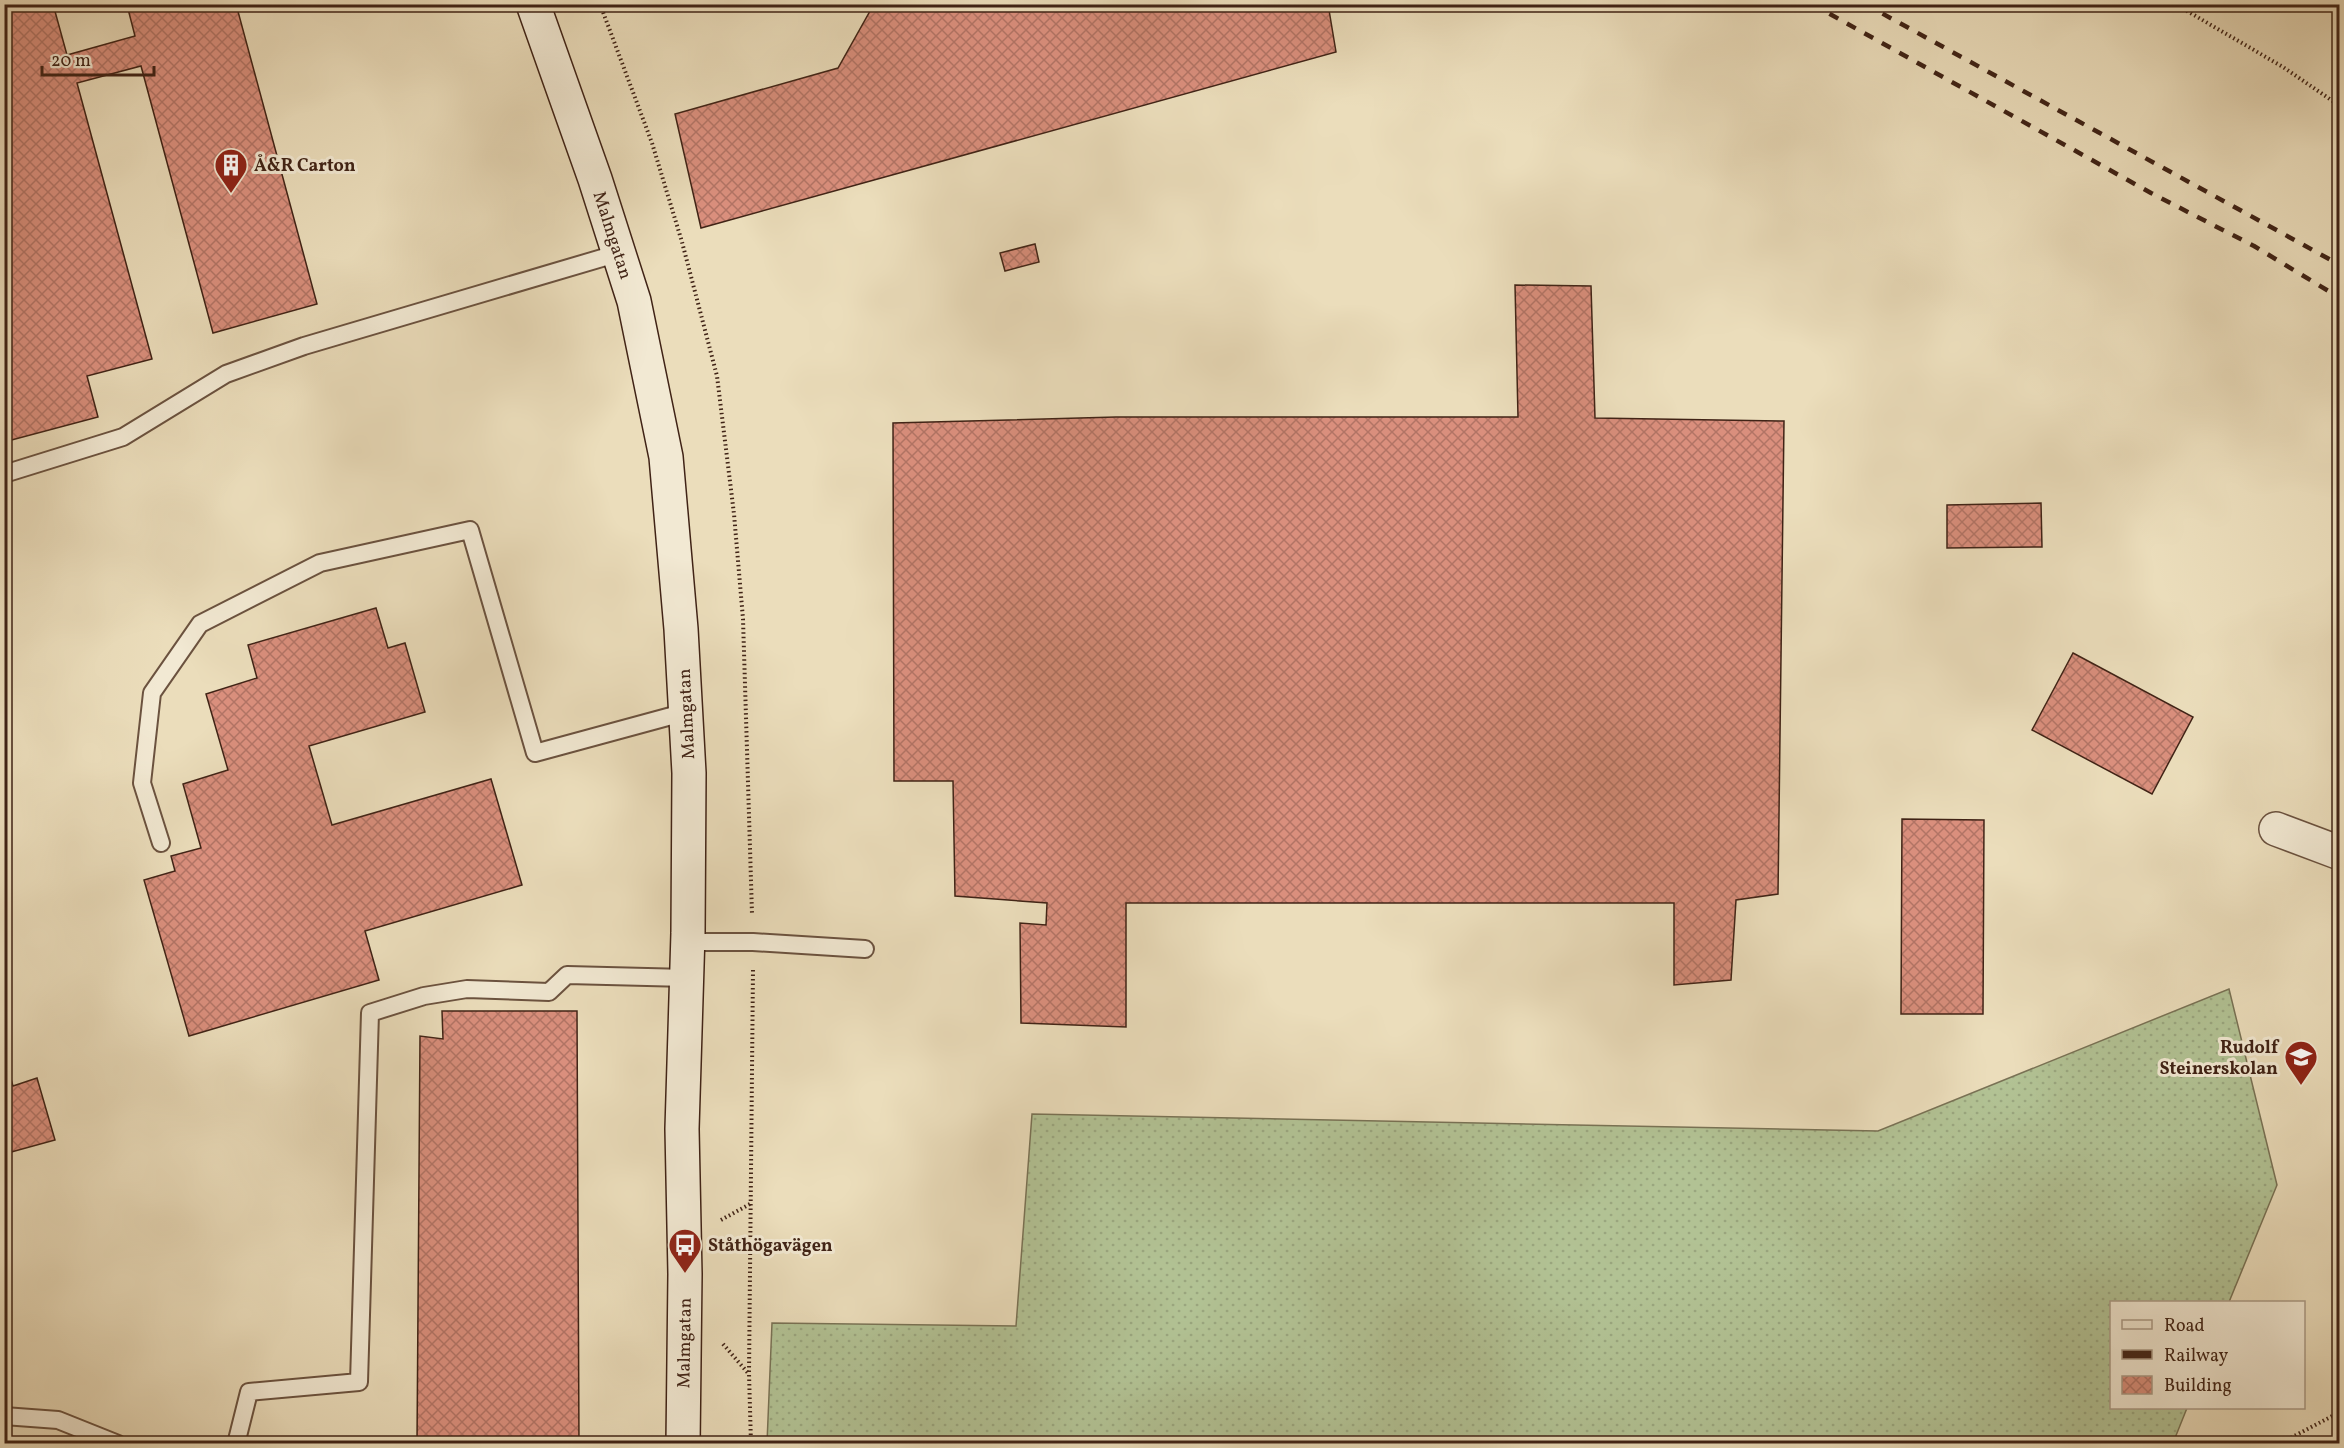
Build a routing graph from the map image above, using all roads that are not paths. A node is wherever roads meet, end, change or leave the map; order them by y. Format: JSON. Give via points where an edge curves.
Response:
{"nodes":[{"id":1,"x":533,"y":4,"type":"edge"},
{"id":2,"x":619,"y":253,"type":"junction"},
{"id":3,"x":4,"y":474,"type":"edge"},
{"id":4,"x":686,"y":711,"type":"junction"},
{"id":5,"x":2276,"y":829,"type":"dead end"},
{"id":6,"x":161,"y":843,"type":"dead end"},
{"id":7,"x":2340,"y":853,"type":"edge"},
{"id":8,"x":688,"y":942,"type":"junction"},
{"id":9,"x":866,"y":949,"type":"dead end"},
{"id":10,"x":687,"y":978,"type":"junction"},
{"id":11,"x":4,"y":1416,"type":"edge"},
{"id":12,"x":118,"y":1443,"type":"edge"},
{"id":13,"x":236,"y":1443,"type":"edge"},
{"id":14,"x":683,"y":1443,"type":"edge"}],
"edges":[{"from":1,"to":2,"type":"street","name":"Malmgatan"},
{"from":2,"to":3,"type":"lane","via":[[304,346],[226,374],[123,437]]},
{"from":2,"to":4,"type":"street","name":"Malmgatan","via":[[634,302],[666,457]]},
{"from":4,"to":6,"type":"lane","via":[[535,753],[470,530],[320,563],[200,624],[152,693],[142,783]]},
{"from":4,"to":8,"type":"street","name":"Malmgatan"},
{"from":5,"to":7,"type":"street"},
{"from":8,"to":9,"type":"lane"},
{"from":8,"to":10,"type":"street","name":"Malmgatan"},
{"from":10,"to":13,"type":"lane","via":[[567,975],[549,992],[467,989],[424,996],[369,1013],[359,1382],[249,1392]]},
{"from":10,"to":14,"type":"street","name":"Malmgatan","via":[[682,1129]]},
{"from":11,"to":12,"type":"lane","via":[[58,1420]]}]}
